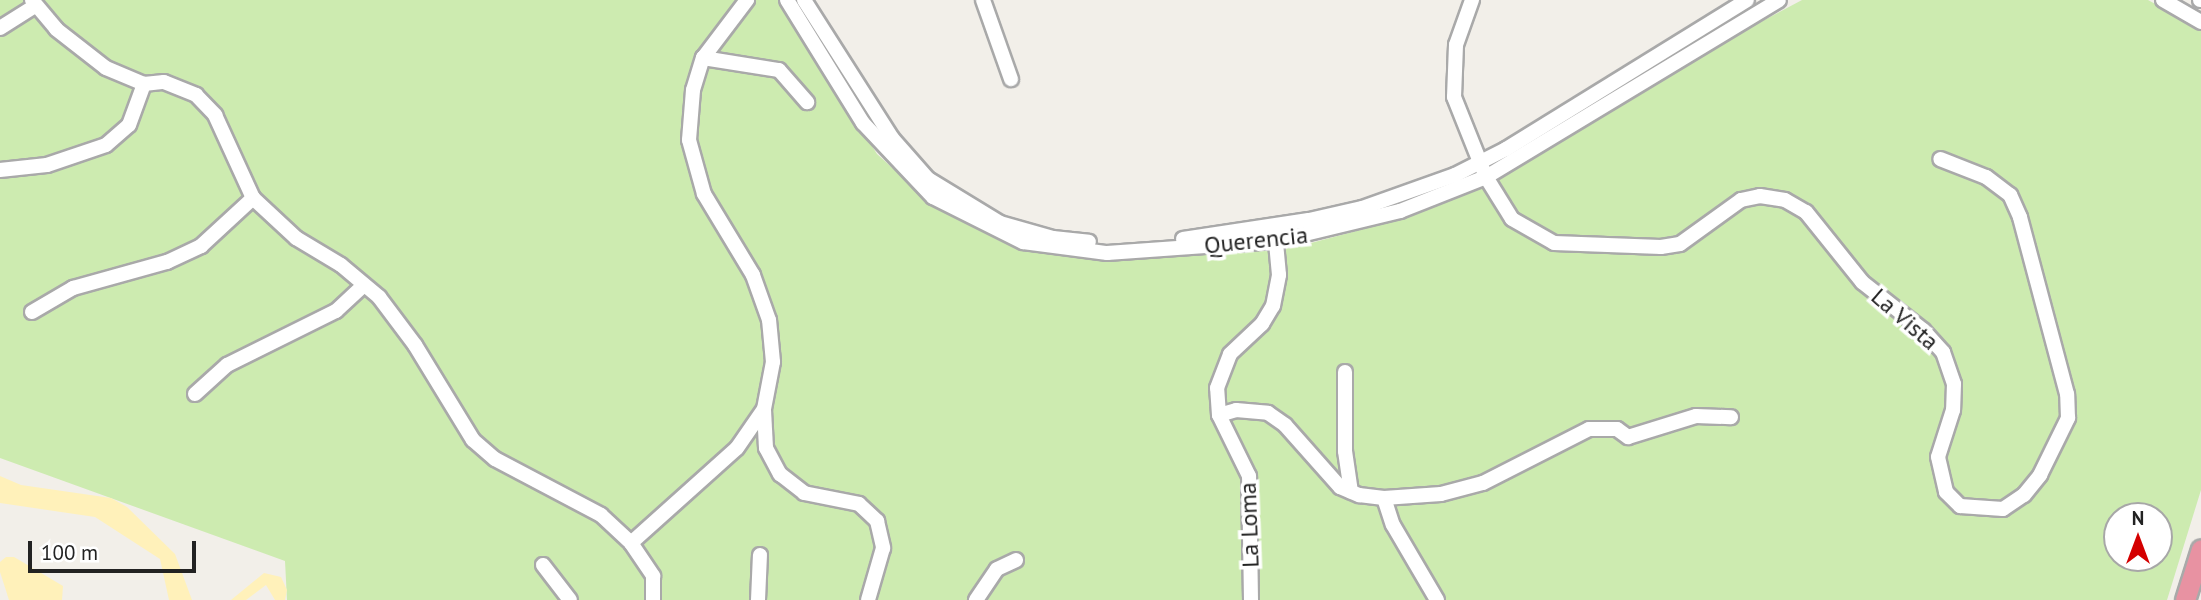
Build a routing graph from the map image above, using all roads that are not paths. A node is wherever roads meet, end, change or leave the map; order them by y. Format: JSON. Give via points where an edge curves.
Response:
{"nodes":[{"id":1,"x":747,"y":0,"type":"edge"},
{"id":2,"x":788,"y":0,"type":"edge"},
{"id":3,"x":804,"y":0,"type":"edge"},
{"id":4,"x":983,"y":0,"type":"edge"},
{"id":5,"x":1472,"y":0,"type":"edge"},
{"id":6,"x":1747,"y":0,"type":"edge"},
{"id":7,"x":1779,"y":0,"type":"edge"},
{"id":8,"x":2164,"y":0,"type":"edge"},
{"id":9,"x":33,"y":3,"type":"edge"},
{"id":10,"x":2201,"y":22,"type":"edge"},
{"id":11,"x":0,"y":29,"type":"edge"},
{"id":12,"x":1674,"y":53,"type":"junction"},
{"id":13,"x":703,"y":58,"type":"junction"},
{"id":14,"x":1012,"y":79,"type":"dead end"},
{"id":15,"x":144,"y":84,"type":"junction"},
{"id":16,"x":807,"y":102,"type":"dead end"},
{"id":17,"x":1940,"y":159,"type":"dead end"},
{"id":18,"x":0,"y":170,"type":"edge"},
{"id":19,"x":1483,"y":170,"type":"junction"},
{"id":20,"x":253,"y":198,"type":"junction"},
{"id":21,"x":1275,"y":234,"type":"junction"},
{"id":22,"x":364,"y":285,"type":"junction"},
{"id":23,"x":32,"y":312,"type":"dead end"},
{"id":24,"x":1345,"y":372,"type":"dead end"},
{"id":25,"x":195,"y":394,"type":"dead end"},
{"id":26,"x":764,"y":409,"type":"junction"},
{"id":27,"x":1219,"y":415,"type":"junction"},
{"id":28,"x":1731,"y":417,"type":"dead end"},
{"id":29,"x":1351,"y":492,"type":"junction"},
{"id":30,"x":1384,"y":498,"type":"junction"},
{"id":31,"x":631,"y":543,"type":"junction"},
{"id":32,"x":2201,"y":549,"type":"edge"},
{"id":33,"x":760,"y":555,"type":"dead end"},
{"id":34,"x":1016,"y":560,"type":"dead end"},
{"id":35,"x":543,"y":565,"type":"dead end"},
{"id":36,"x":570,"y":600,"type":"edge"},
{"id":37,"x":653,"y":600,"type":"edge"},
{"id":38,"x":758,"y":600,"type":"edge"},
{"id":39,"x":868,"y":600,"type":"edge"},
{"id":40,"x":976,"y":600,"type":"edge"},
{"id":41,"x":1251,"y":600,"type":"edge"},
{"id":42,"x":1437,"y":600,"type":"edge"},
{"id":43,"x":2185,"y":600,"type":"edge"}],
"edges":[{"from":1,"to":13,"type":"street"},
{"from":2,"to":21,"type":"street","name":"Querencia","via":[[880,144],[933,197],[998,233],[1053,249],[1107,253]]},
{"from":3,"to":21,"type":"street","name":"Querencia","via":[[907,158],[940,189],[1000,223],[1053,239],[1105,244]]},
{"from":4,"to":14,"type":"street"},
{"from":5,"to":19,"type":"street","name":"La Vista","via":[[1462,20],[1452,73],[1460,119]]},
{"from":6,"to":12,"type":"street","name":"Querencia"},
{"from":7,"to":12,"type":"street","name":"Querencia"},
{"from":8,"to":10,"type":"street"},
{"from":9,"to":11,"type":"street"},
{"from":9,"to":15,"type":"street","via":[[79,50]]},
{"from":12,"to":19,"type":"street","name":"Querencia"},
{"from":13,"to":16,"type":"street","via":[[779,71]]},
{"from":13,"to":26,"type":"street","via":[[693,90],[689,140],[704,194],[754,275],[769,320],[773,362]]},
{"from":15,"to":18,"type":"street","via":[[128,125],[106,145],[47,165]]},
{"from":15,"to":20,"type":"street","via":[[181,86],[215,115]]},
{"from":17,"to":19,"type":"street","name":"La Vista","via":[[1986,177],[2010,195],[2020,217],[2067,394],[2068,418],[2045,465],[2024,495],[2003,509],[1960,506],[1946,492],[1938,457],[1953,410],[1954,384],[1943,352],[1923,330],[1862,282],[1806,212],[1760,196],[1725,207],[1680,244],[1591,247],[1554,243],[1526,230],[1500,207]]},
{"from":19,"to":21,"type":"street","name":"Querencia"},
{"from":19,"to":21,"type":"street","name":"Querencia","via":[[1400,211]]},
{"from":20,"to":22,"type":"street","via":[[296,238]]},
{"from":20,"to":23,"type":"street","via":[[201,246],[167,262],[73,288]]},
{"from":21,"to":27,"type":"street","name":"La Loma","via":[[1279,275],[1273,306],[1220,370]]},
{"from":22,"to":25,"type":"street","via":[[336,311],[227,365]]},
{"from":22,"to":31,"type":"street","via":[[410,337],[473,440],[495,459],[601,515]]},
{"from":24,"to":29,"type":"street","via":[[1345,451]]},
{"from":26,"to":31,"type":"street","via":[[737,448]]},
{"from":26,"to":39,"type":"street","via":[[766,448],[780,474],[804,493],[859,504],[877,522],[883,548]]},
{"from":27,"to":29,"type":"street","via":[[1236,410],[1268,412],[1285,425],[1323,471]]},
{"from":27,"to":41,"type":"street","name":"La Loma","via":[[1248,476]]},
{"from":28,"to":30,"type":"street","via":[[1696,416],[1628,437],[1617,429],[1589,429],[1483,483],[1441,494]]},
{"from":29,"to":30,"type":"street"},
{"from":30,"to":42,"type":"street","via":[[1392,526]]},
{"from":31,"to":37,"type":"street","via":[[653,576]]},
{"from":32,"to":43,"type":"highway"},
{"from":33,"to":38,"type":"street"},
{"from":34,"to":40,"type":"street","via":[[997,569]]},
{"from":35,"to":36,"type":"street"}]}
